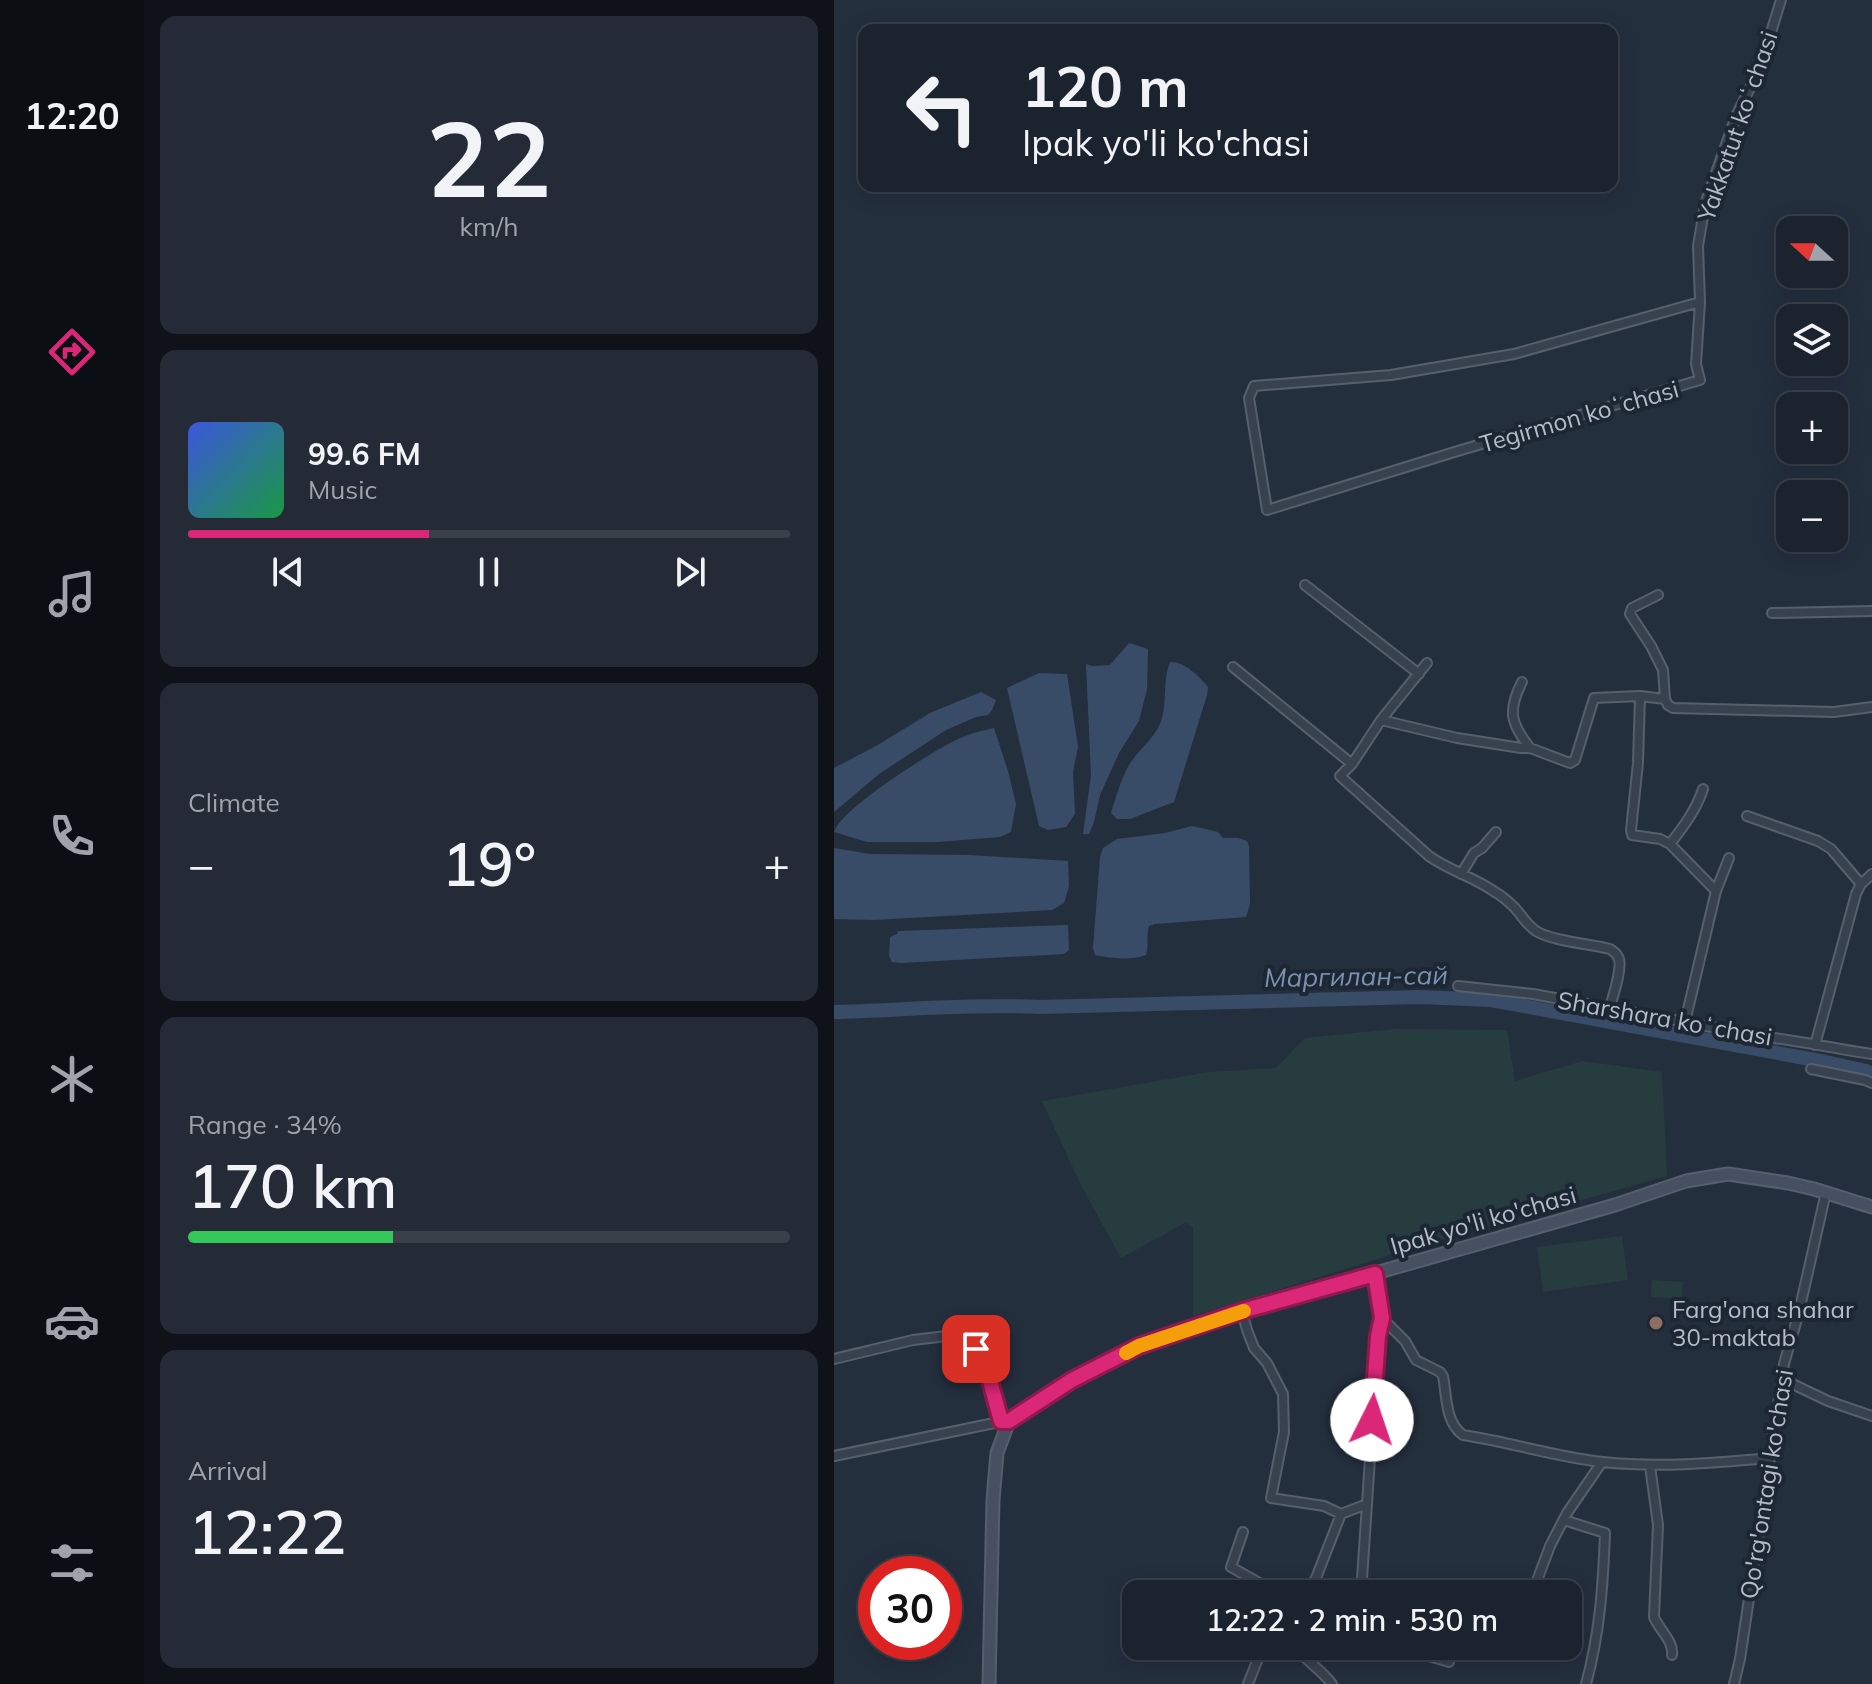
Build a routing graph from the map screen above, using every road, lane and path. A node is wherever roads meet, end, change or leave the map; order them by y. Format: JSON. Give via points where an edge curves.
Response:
{"nodes":[{"id":1,"x":1781,"y":0,"type":"edge"},
{"id":2,"x":1700,"y":302,"type":"junction"},
{"id":3,"x":1305,"y":585,"type":"dead end"},
{"id":4,"x":1658,"y":595,"type":"dead end"},
{"id":5,"x":1872,"y":611,"type":"edge"},
{"id":6,"x":1772,"y":613,"type":"dead end"},
{"id":7,"x":1427,"y":663,"type":"dead end"},
{"id":8,"x":1233,"y":667,"type":"dead end"},
{"id":9,"x":1419,"y":674,"type":"junction"},
{"id":10,"x":1522,"y":682,"type":"dead end"},
{"id":11,"x":1640,"y":696,"type":"junction"},
{"id":12,"x":1665,"y":699,"type":"junction"},
{"id":13,"x":1872,"y":707,"type":"edge"},
{"id":14,"x":1381,"y":720,"type":"junction"},
{"id":15,"x":1530,"y":748,"type":"junction"},
{"id":16,"x":1352,"y":764,"type":"junction"},
{"id":17,"x":1703,"y":789,"type":"dead end"},
{"id":18,"x":1747,"y":816,"type":"dead end"},
{"id":19,"x":1496,"y":832,"type":"dead end"},
{"id":20,"x":1670,"y":844,"type":"junction"},
{"id":21,"x":1729,"y":858,"type":"dead end"},
{"id":22,"x":1461,"y":874,"type":"junction"},
{"id":23,"x":1872,"y":874,"type":"edge"},
{"id":24,"x":1861,"y":884,"type":"junction"},
{"id":25,"x":1716,"y":891,"type":"junction"},
{"id":26,"x":1458,"y":986,"type":"dead end"},
{"id":27,"x":1610,"y":1007,"type":"junction"},
{"id":28,"x":1685,"y":1022,"type":"junction"},
{"id":29,"x":1815,"y":1045,"type":"junction"},
{"id":30,"x":1872,"y":1054,"type":"edge"},
{"id":31,"x":1811,"y":1069,"type":"dead end"},
{"id":32,"x":1872,"y":1083,"type":"edge"},
{"id":33,"x":1826,"y":1192,"type":"junction"},
{"id":34,"x":1872,"y":1207,"type":"edge"},
{"id":35,"x":1375,"y":1274,"type":"junction"},
{"id":36,"x":1242,"y":1311,"type":"junction"},
{"id":37,"x":1382,"y":1318,"type":"junction"},
{"id":38,"x":834,"y":1359,"type":"edge"},
{"id":39,"x":1782,"y":1379,"type":"junction"},
{"id":40,"x":1872,"y":1416,"type":"edge"},
{"id":41,"x":1005,"y":1421,"type":"junction"},
{"id":42,"x":834,"y":1456,"type":"edge"},
{"id":43,"x":1769,"y":1458,"type":"junction"},
{"id":44,"x":1602,"y":1462,"type":"junction"},
{"id":45,"x":1650,"y":1466,"type":"junction"},
{"id":46,"x":1367,"y":1504,"type":"junction"},
{"id":47,"x":1341,"y":1514,"type":"junction"},
{"id":48,"x":1564,"y":1520,"type":"junction"},
{"id":49,"x":1243,"y":1532,"type":"dead end"},
{"id":50,"x":1254,"y":1580,"type":"edge"},
{"id":51,"x":1315,"y":1580,"type":"edge"},
{"id":52,"x":1362,"y":1580,"type":"edge"},
{"id":53,"x":1537,"y":1580,"type":"edge"},
{"id":54,"x":1672,"y":1655,"type":"dead end"},
{"id":55,"x":1257,"y":1660,"type":"edge"},
{"id":56,"x":1306,"y":1660,"type":"edge"},
{"id":57,"x":989,"y":1684,"type":"edge"},
{"id":58,"x":1248,"y":1684,"type":"edge"},
{"id":59,"x":1332,"y":1684,"type":"edge"},
{"id":60,"x":1586,"y":1684,"type":"edge"},
{"id":61,"x":1734,"y":1684,"type":"edge"}],
"edges":[{"from":1,"to":2,"type":"street","name":"Yakkatut koʻchasi","via":[[1760,68],[1736,116],[1705,204],[1698,246]]},
{"from":2,"to":2,"type":"street","name":"Tegirmon koʻchasi","via":[[1700,380],[1267,510],[1249,398],[1254,386],[1391,375],[1514,354]]},
{"from":3,"to":9,"type":"street"},
{"from":4,"to":12,"type":"street","via":[[1630,614],[1663,670]]},
{"from":5,"to":6,"type":"street"},
{"from":7,"to":9,"type":"street"},
{"from":8,"to":16,"type":"street"},
{"from":9,"to":14,"type":"street"},
{"from":10,"to":15,"type":"street","via":[[1514,697],[1513,719]]},
{"from":11,"to":12,"type":"street"},
{"from":11,"to":15,"type":"street","via":[[1594,698],[1570,763]]},
{"from":11,"to":20,"type":"street","via":[[1632,835]]},
{"from":12,"to":13,"type":"street","via":[[1673,708],[1834,712]]},
{"from":14,"to":15,"type":"street"},
{"from":14,"to":16,"type":"street"},
{"from":16,"to":22,"type":"street","via":[[1340,776],[1429,856]]},
{"from":17,"to":20,"type":"street"},
{"from":18,"to":24,"type":"street","via":[[1818,841]]},
{"from":19,"to":22,"type":"street"},
{"from":20,"to":25,"type":"street"},
{"from":21,"to":25,"type":"street"},
{"from":22,"to":27,"type":"street","via":[[1513,905],[1537,932],[1616,954],[1619,967]]},
{"from":23,"to":24,"type":"street"},
{"from":24,"to":29,"type":"street"},
{"from":25,"to":28,"type":"street"},
{"from":26,"to":27,"type":"street","name":"Sharshara koʻchasi"},
{"from":27,"to":28,"type":"street","name":"Sharshara koʻchasi"},
{"from":28,"to":29,"type":"street","name":"Sharshara koʻchasi"},
{"from":29,"to":30,"type":"street","name":"Sharshara koʻchasi"},
{"from":31,"to":32,"type":"street"},
{"from":33,"to":34,"type":"main road","name":"Ipak yo'li ko'chasi"},
{"from":33,"to":35,"type":"main road","name":"Ipak yo'li ko'chasi","via":[[1728,1174],[1686,1181]]},
{"from":33,"to":39,"type":"street","name":"Qo'rg'ontagi ko'chasi"},
{"from":35,"to":36,"type":"main road","name":"Ipak yo'li ko'chasi"},
{"from":35,"to":37,"type":"street"},
{"from":36,"to":41,"type":"main road","name":"Ipak yo'li ko'chasi","via":[[1139,1346]]},
{"from":36,"to":47,"type":"street","via":[[1254,1348],[1283,1394],[1284,1432],[1271,1498],[1324,1506]]},
{"from":37,"to":44,"type":"street","via":[[1416,1360],[1443,1376],[1449,1415],[1463,1435]]},
{"from":37,"to":46,"type":"street"},
{"from":38,"to":41,"type":"street","via":[[963,1334],[984,1359]]},
{"from":39,"to":40,"type":"street"},
{"from":39,"to":43,"type":"street","name":"Qo'rg'ontagi ko'chasi"},
{"from":41,"to":42,"type":"street"},
{"from":41,"to":57,"type":"main road","via":[[993,1500]]},
{"from":43,"to":45,"type":"street"},
{"from":43,"to":61,"type":"street","name":"Qo'rg'ontagi ko'chasi"},
{"from":44,"to":45,"type":"street"},
{"from":44,"to":48,"type":"street"},
{"from":45,"to":54,"type":"street","via":[[1658,1525],[1654,1617]]},
{"from":46,"to":47,"type":"street"},
{"from":46,"to":52,"type":"street"},
{"from":47,"to":51,"type":"street"},
{"from":48,"to":53,"type":"street"},
{"from":48,"to":60,"type":"street","via":[[1605,1533],[1603,1600]]},
{"from":49,"to":50,"type":"street","via":[[1231,1567]]},
{"from":55,"to":58,"type":"street"},
{"from":56,"to":59,"type":"street"}]}
